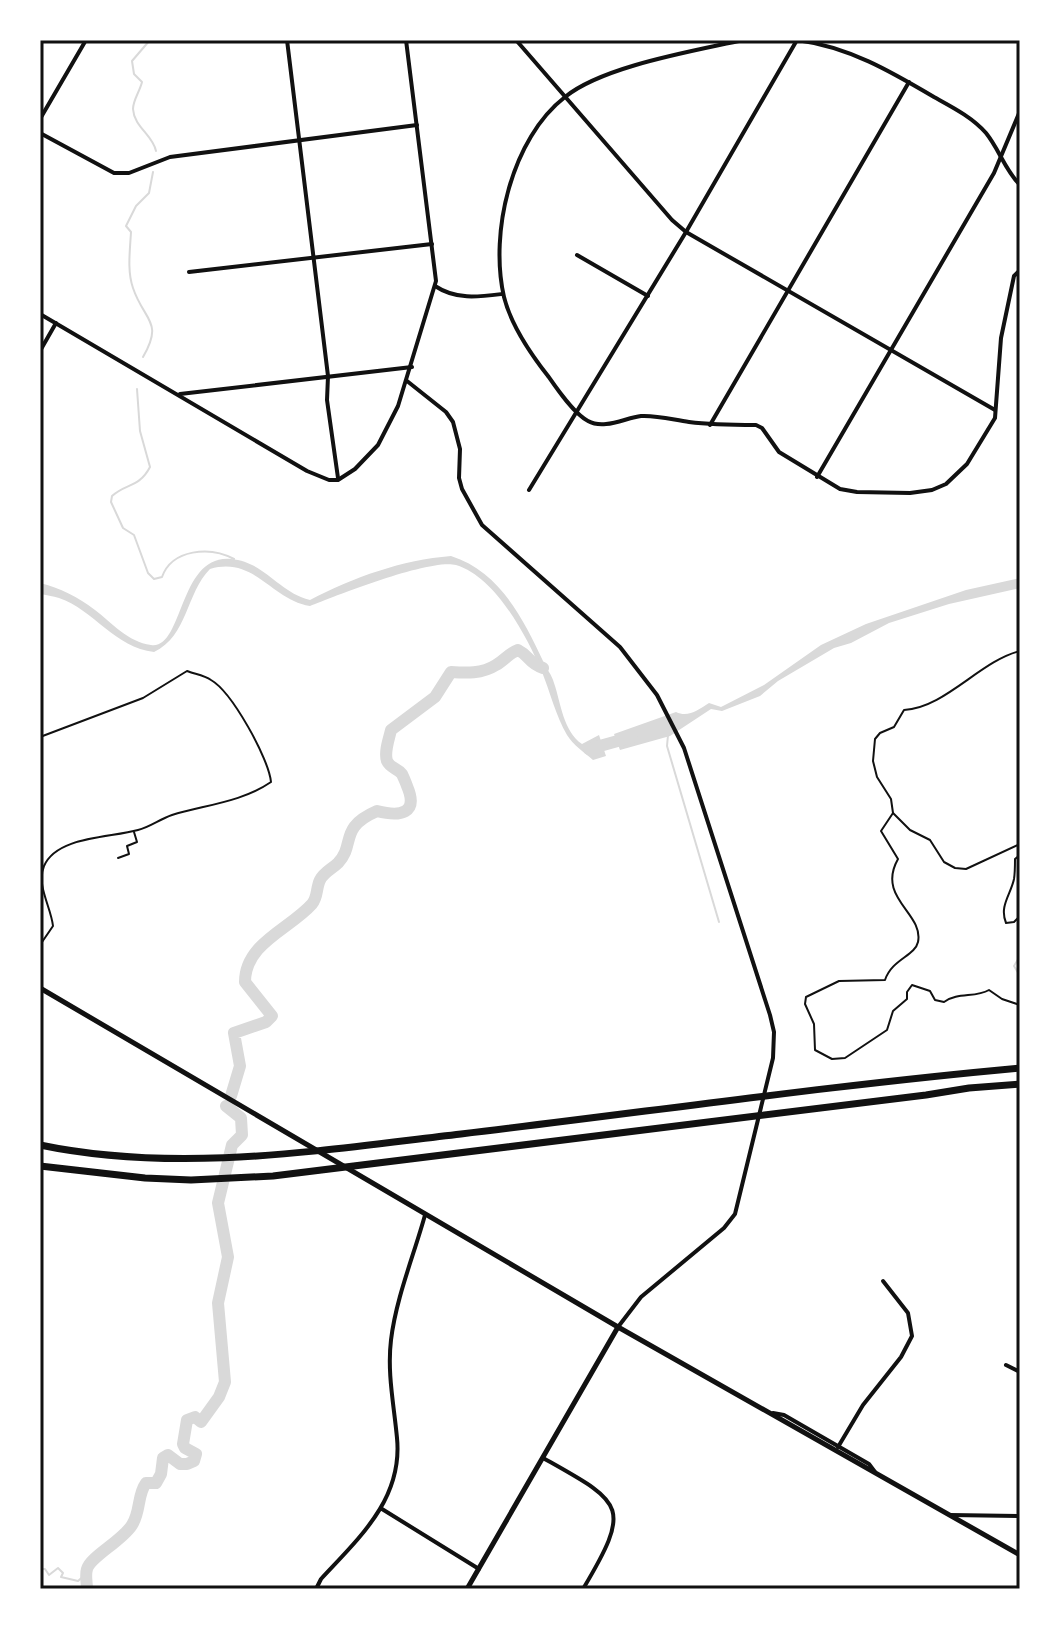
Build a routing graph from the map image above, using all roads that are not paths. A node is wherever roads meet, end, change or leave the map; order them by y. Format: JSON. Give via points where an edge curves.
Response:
{"nodes":[{"id":1,"x":86,"y":40,"type":"edge"},
{"id":2,"x":287,"y":40,"type":"edge"},
{"id":3,"x":406,"y":40,"type":"edge"},
{"id":4,"x":516,"y":40,"type":"edge"},
{"id":5,"x":743,"y":40,"type":"edge"},
{"id":6,"x":797,"y":40,"type":"edge"},
{"id":7,"x":726,"y":42,"type":"edge"},
{"id":8,"x":909,"y":82,"type":"junction"},
{"id":9,"x":565,"y":96,"type":"junction"},
{"id":10,"x":1020,"y":111,"type":"edge"},
{"id":11,"x":40,"y":119,"type":"edge"},
{"id":12,"x":417,"y":125,"type":"junction"},
{"id":13,"x":40,"y":133,"type":"edge"},
{"id":14,"x":298,"y":140,"type":"junction"},
{"id":15,"x":1001,"y":157,"type":"junction"},
{"id":16,"x":1020,"y":185,"type":"edge"},
{"id":17,"x":686,"y":232,"type":"junction"},
{"id":18,"x":432,"y":244,"type":"junction"},
{"id":19,"x":577,"y":255,"type":"dead end"},
{"id":20,"x":313,"y":259,"type":"junction"},
{"id":21,"x":1020,"y":270,"type":"edge"},
{"id":22,"x":189,"y":272,"type":"dead end"},
{"id":23,"x":435,"y":286,"type":"junction"},
{"id":24,"x":788,"y":291,"type":"junction"},
{"id":25,"x":503,"y":293,"type":"junction"},
{"id":26,"x":648,"y":296,"type":"junction"},
{"id":27,"x":40,"y":314,"type":"edge"},
{"id":28,"x":56,"y":323,"type":"junction"},
{"id":29,"x":890,"y":350,"type":"junction"},
{"id":30,"x":40,"y":351,"type":"edge"},
{"id":31,"x":412,"y":367,"type":"junction"},
{"id":32,"x":328,"y":376,"type":"junction"},
{"id":33,"x":407,"y":381,"type":"junction"},
{"id":34,"x":177,"y":394,"type":"junction"},
{"id":35,"x":577,"y":410,"type":"junction"},
{"id":36,"x":996,"y":411,"type":"junction"},
{"id":37,"x":710,"y":425,"type":"junction"},
{"id":38,"x":817,"y":477,"type":"junction"},
{"id":39,"x":338,"y":480,"type":"junction"},
{"id":40,"x":529,"y":490,"type":"dead end"},
{"id":41,"x":40,"y":988,"type":"edge"},
{"id":42,"x":1020,"y":1067,"type":"edge"},
{"id":43,"x":1020,"y":1086,"type":"edge"},
{"id":44,"x":40,"y":1145,"type":"edge"},
{"id":45,"x":40,"y":1166,"type":"edge"},
{"id":46,"x":425,"y":1215,"type":"junction"},
{"id":47,"x":883,"y":1281,"type":"dead end"},
{"id":48,"x":618,"y":1327,"type":"junction"},
{"id":49,"x":1006,"y":1365,"type":"dead end"},
{"id":50,"x":1020,"y":1372,"type":"edge"},
{"id":51,"x":768,"y":1413,"type":"junction"},
{"id":52,"x":838,"y":1447,"type":"junction"},
{"id":53,"x":543,"y":1458,"type":"junction"},
{"id":54,"x":877,"y":1474,"type":"junction"},
{"id":55,"x":382,"y":1509,"type":"junction"},
{"id":56,"x":948,"y":1515,"type":"junction"},
{"id":57,"x":1020,"y":1516,"type":"edge"},
{"id":58,"x":1020,"y":1555,"type":"edge"},
{"id":59,"x":479,"y":1569,"type":"junction"},
{"id":60,"x":316,"y":1589,"type":"edge"},
{"id":61,"x":467,"y":1589,"type":"edge"},
{"id":62,"x":583,"y":1589,"type":"edge"}],
"edges":[{"from":1,"to":11,"type":"street"},
{"from":2,"to":14,"type":"street"},
{"from":3,"to":12,"type":"street"},
{"from":4,"to":9,"type":"street"},
{"from":5,"to":7,"type":"street"},
{"from":6,"to":8,"type":"street","via":[[846,51]]},
{"from":6,"to":17,"type":"street"},
{"from":7,"to":9,"type":"street","via":[[604,75]]},
{"from":8,"to":15,"type":"street","via":[[978,125]]},
{"from":8,"to":24,"type":"street"},
{"from":9,"to":17,"type":"street"},
{"from":9,"to":25,"type":"street","via":[[531,135],[506,197],[500,241]]},
{"from":10,"to":15,"type":"street"},
{"from":12,"to":14,"type":"street"},
{"from":12,"to":18,"type":"street"},
{"from":13,"to":14,"type":"street","via":[[114,173],[129,173],[170,157]]},
{"from":14,"to":20,"type":"street"},
{"from":15,"to":16,"type":"street"},
{"from":15,"to":29,"type":"street"},
{"from":17,"to":24,"type":"street"},
{"from":17,"to":26,"type":"street"},
{"from":18,"to":20,"type":"street"},
{"from":18,"to":23,"type":"street"},
{"from":19,"to":26,"type":"street"},
{"from":20,"to":22,"type":"street"},
{"from":20,"to":32,"type":"street"},
{"from":21,"to":36,"type":"street","via":[[1014,276],[1001,338]]},
{"from":23,"to":25,"type":"street","via":[[467,297]]},
{"from":23,"to":31,"type":"street"},
{"from":24,"to":29,"type":"street"},
{"from":24,"to":37,"type":"street"},
{"from":25,"to":35,"type":"street","via":[[531,353]]},
{"from":26,"to":35,"type":"street"},
{"from":27,"to":28,"type":"street"},
{"from":28,"to":30,"type":"street"},
{"from":28,"to":34,"type":"street"},
{"from":29,"to":36,"type":"street"},
{"from":29,"to":38,"type":"street"},
{"from":31,"to":32,"type":"street"},
{"from":31,"to":33,"type":"street"},
{"from":32,"to":34,"type":"street"},
{"from":32,"to":39,"type":"street"},
{"from":33,"to":39,"type":"street","via":[[378,445]]},
{"from":33,"to":48,"type":"street","via":[[453,422],[462,489],[489,534],[620,647],[676,728],[774,1032],[773,1058],[735,1214],[634,1304]]},
{"from":34,"to":39,"type":"street","via":[[307,471]]},
{"from":35,"to":37,"type":"street","via":[[600,424],[651,416]]},
{"from":35,"to":40,"type":"street"},
{"from":36,"to":38,"type":"street","via":[[967,464],[932,490],[857,492]]},
{"from":37,"to":38,"type":"street","via":[[756,425],[779,452]]},
{"from":41,"to":46,"type":"street"},
{"from":42,"to":44,"type":"highway","via":[[247,1158],[128,1157]]},
{"from":43,"to":45,"type":"highway","via":[[273,1176],[191,1180]]},
{"from":46,"to":48,"type":"street"},
{"from":46,"to":55,"type":"street","via":[[391,1339],[396,1467]]},
{"from":47,"to":52,"type":"street","via":[[908,1313],[912,1336]]},
{"from":48,"to":51,"type":"street"},
{"from":48,"to":53,"type":"street"},
{"from":49,"to":50,"type":"street"},
{"from":51,"to":52,"type":"street","via":[[784,1415]]},
{"from":51,"to":54,"type":"street"},
{"from":52,"to":54,"type":"street"},
{"from":53,"to":59,"type":"street"},
{"from":53,"to":62,"type":"street","via":[[598,1489],[611,1509],[613,1533]]},
{"from":54,"to":56,"type":"street"},
{"from":55,"to":59,"type":"street"},
{"from":55,"to":60,"type":"street"},
{"from":56,"to":57,"type":"street"},
{"from":56,"to":58,"type":"street"},
{"from":59,"to":61,"type":"street"}]}
